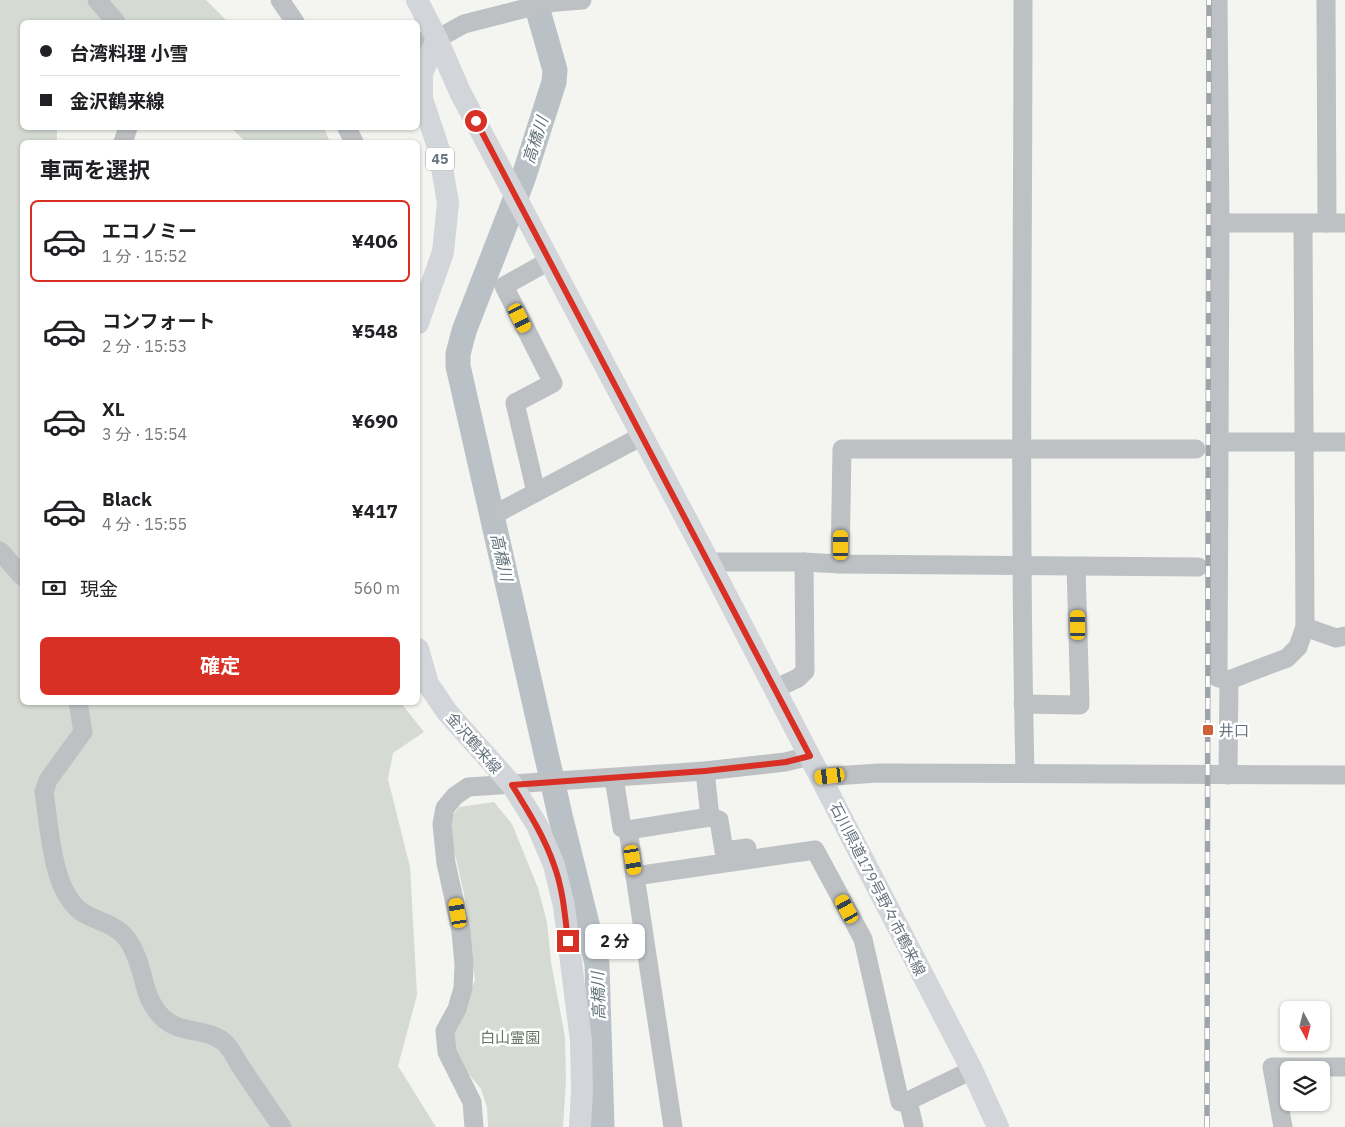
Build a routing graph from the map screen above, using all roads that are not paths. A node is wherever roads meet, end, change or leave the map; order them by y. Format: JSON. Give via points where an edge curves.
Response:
{"nodes":[{"id":1,"x":97,"y":0,"type":"edge"},
{"id":2,"x":280,"y":0,"type":"edge"},
{"id":3,"x":417,"y":0,"type":"edge"},
{"id":4,"x":582,"y":0,"type":"edge"},
{"id":5,"x":1023,"y":0,"type":"edge"},
{"id":6,"x":1218,"y":0,"type":"edge"},
{"id":7,"x":1326,"y":0,"type":"edge"},
{"id":8,"x":114,"y":20,"type":"edge"},
{"id":9,"x":294,"y":20,"type":"edge"},
{"id":10,"x":427,"y":40,"type":"edge"},
{"id":11,"x":1336,"y":152,"type":"edge"},
{"id":12,"x":1220,"y":223,"type":"junction"},
{"id":13,"x":1303,"y":223,"type":"junction"},
{"id":14,"x":1336,"y":223,"type":"edge"},
{"id":15,"x":549,"y":261,"type":"junction"},
{"id":16,"x":420,"y":317,"type":"edge"},
{"id":17,"x":642,"y":436,"type":"junction"},
{"id":18,"x":1219,"y":442,"type":"junction"},
{"id":19,"x":1304,"y":442,"type":"junction"},
{"id":20,"x":1345,"y":442,"type":"edge"},
{"id":21,"x":1023,"y":448,"type":"junction"},
{"id":22,"x":1196,"y":449,"type":"dead end"},
{"id":23,"x":536,"y":492,"type":"junction"},
{"id":24,"x":501,"y":511,"type":"dead end"},
{"id":25,"x":0,"y":551,"type":"edge"},
{"id":26,"x":709,"y":562,"type":"junction"},
{"id":27,"x":804,"y":562,"type":"junction"},
{"id":28,"x":840,"y":564,"type":"junction"},
{"id":29,"x":1021,"y":564,"type":"junction"},
{"id":30,"x":1076,"y":566,"type":"junction"},
{"id":31,"x":1198,"y":566,"type":"dead end"},
{"id":32,"x":20,"y":574,"type":"edge"},
{"id":33,"x":1305,"y":627,"type":"junction"},
{"id":34,"x":1345,"y":636,"type":"edge"},
{"id":35,"x":420,"y":656,"type":"edge"},
{"id":36,"x":1229,"y":680,"type":"junction"},
{"id":37,"x":774,"y":689,"type":"junction"},
{"id":38,"x":1023,"y":704,"type":"junction"},
{"id":39,"x":78,"y":705,"type":"edge"},
{"id":40,"x":810,"y":756,"type":"junction"},
{"id":41,"x":705,"y":771,"type":"junction"},
{"id":42,"x":1025,"y":773,"type":"junction"},
{"id":43,"x":1228,"y":775,"type":"junction"},
{"id":44,"x":1345,"y":775,"type":"edge"},
{"id":45,"x":820,"y":777,"type":"junction"},
{"id":46,"x":614,"y":778,"type":"junction"},
{"id":47,"x":512,"y":785,"type":"junction"},
{"id":48,"x":710,"y":817,"type":"junction"},
{"id":49,"x":628,"y":830,"type":"junction"},
{"id":50,"x":795,"y":842,"type":"dead end"},
{"id":51,"x":635,"y":876,"type":"junction"},
{"id":52,"x":1345,"y":1067,"type":"edge"},
{"id":53,"x":972,"y":1070,"type":"junction"},
{"id":54,"x":908,"y":1101,"type":"junction"},
{"id":55,"x":282,"y":1127,"type":"edge"},
{"id":56,"x":474,"y":1127,"type":"edge"},
{"id":57,"x":580,"y":1127,"type":"edge"},
{"id":58,"x":673,"y":1127,"type":"edge"},
{"id":59,"x":914,"y":1127,"type":"edge"},
{"id":60,"x":998,"y":1127,"type":"edge"},
{"id":61,"x":1283,"y":1127,"type":"edge"}],
"edges":[{"from":1,"to":8,"type":"street"},
{"from":2,"to":9,"type":"street"},
{"from":3,"to":10,"type":"main road"},
{"from":4,"to":10,"type":"street","via":[[538,5],[464,24]]},
{"from":5,"to":21,"type":"street"},
{"from":6,"to":12,"type":"street"},
{"from":7,"to":11,"type":"street"},
{"from":10,"to":15,"type":"main road","name":"石川県道179号野々市鶴来線","via":[[460,92]]},
{"from":10,"to":16,"type":"main road","number":"45","via":[[422,99],[439,150],[448,203],[443,252]]},
{"from":11,"to":14,"type":"street"},
{"from":12,"to":13,"type":"street"},
{"from":12,"to":18,"type":"street"},
{"from":13,"to":14,"type":"street"},
{"from":13,"to":19,"type":"street"},
{"from":15,"to":17,"type":"main road","name":"石川県道179号野々市鶴来線"},
{"from":15,"to":23,"type":"street","via":[[504,286],[553,383],[515,404]]},
{"from":17,"to":23,"type":"street"},
{"from":17,"to":26,"type":"main road","name":"石川県道179号野々市鶴来線"},
{"from":18,"to":19,"type":"street"},
{"from":18,"to":36,"type":"street","via":[[1218,678]]},
{"from":19,"to":20,"type":"street"},
{"from":19,"to":33,"type":"street"},
{"from":21,"to":22,"type":"street"},
{"from":21,"to":28,"type":"street","via":[[842,449]]},
{"from":21,"to":29,"type":"street"},
{"from":23,"to":24,"type":"street"},
{"from":25,"to":32,"type":"street"},
{"from":26,"to":27,"type":"street"},
{"from":26,"to":37,"type":"main road","name":"石川県道179号野々市鶴来線"},
{"from":27,"to":28,"type":"street"},
{"from":27,"to":37,"type":"street","via":[[805,671],[798,678]]},
{"from":28,"to":29,"type":"street"},
{"from":29,"to":30,"type":"street"},
{"from":29,"to":38,"type":"street"},
{"from":30,"to":31,"type":"street"},
{"from":30,"to":38,"type":"street","via":[[1080,705]]},
{"from":33,"to":34,"type":"street","via":[[1336,638]]},
{"from":33,"to":36,"type":"street","via":[[1298,647],[1287,658]]},
{"from":35,"to":47,"type":"main road","name":"金沢鶴来線","via":[[428,684],[447,712]]},
{"from":36,"to":43,"type":"street"},
{"from":37,"to":40,"type":"main road","name":"石川県道179号野々市鶴来線"},
{"from":38,"to":42,"type":"street"},
{"from":39,"to":55,"type":"street","via":[[83,732],[48,780],[44,792],[59,880],[66,898],[84,914],[117,928],[129,940],[138,957],[149,1003],[163,1018],[183,1031],[206,1033],[225,1043]]},
{"from":40,"to":41,"type":"street","via":[[786,762]]},
{"from":40,"to":45,"type":"main road","name":"石川県道179号野々市鶴来線"},
{"from":41,"to":46,"type":"street"},
{"from":41,"to":48,"type":"street"},
{"from":42,"to":43,"type":"street"},
{"from":42,"to":45,"type":"street","via":[[878,773]]},
{"from":43,"to":44,"type":"street"},
{"from":45,"to":53,"type":"main road","name":"石川県道179号野々市鶴来線"},
{"from":46,"to":47,"type":"street"},
{"from":46,"to":49,"type":"street","via":[[622,828]]},
{"from":47,"to":56,"type":"street","via":[[468,787],[445,808],[442,824],[464,965],[463,988],[445,1032],[447,1052],[472,1102]]},
{"from":47,"to":57,"type":"main road","name":"金沢鶴来線","via":[[536,825],[554,865],[564,906],[581,1041]]},
{"from":48,"to":49,"type":"street"},
{"from":48,"to":50,"type":"street","via":[[719,820],[724,851]]},
{"from":49,"to":51,"type":"street"},
{"from":51,"to":54,"type":"street","via":[[815,850],[863,939],[900,1102]]},
{"from":51,"to":58,"type":"street"},
{"from":52,"to":61,"type":"street","via":[[1272,1067]]},
{"from":53,"to":54,"type":"street"},
{"from":53,"to":60,"type":"main road","name":"石川県道179号野々市鶴来線"},
{"from":54,"to":59,"type":"street"}]}
